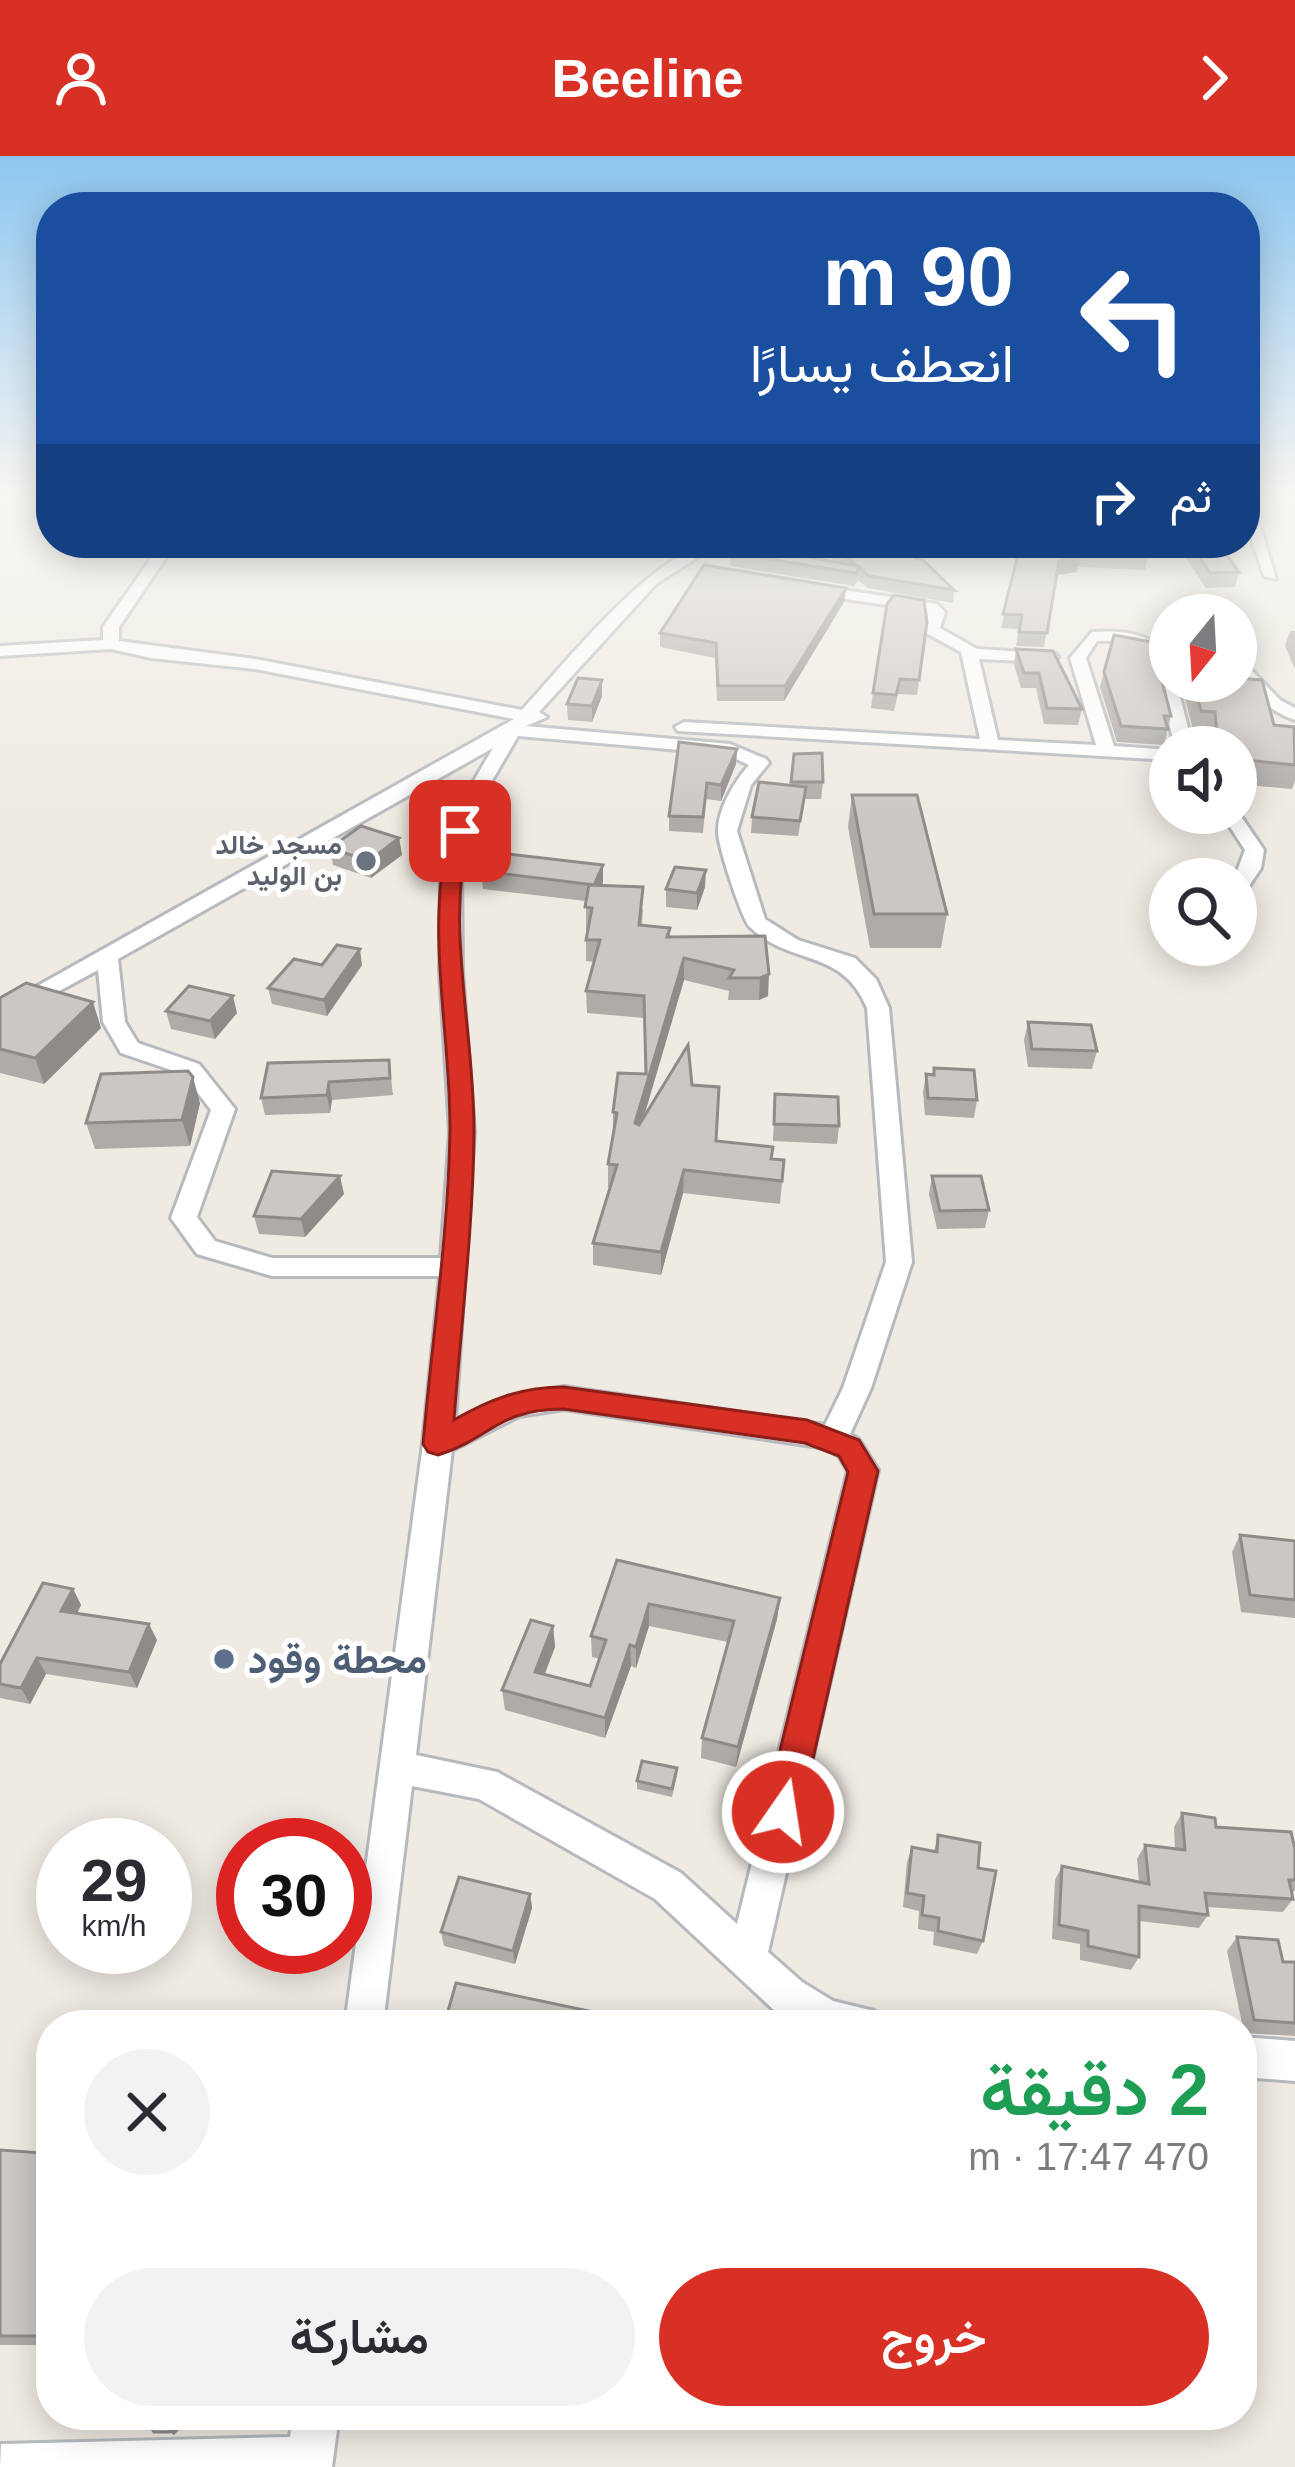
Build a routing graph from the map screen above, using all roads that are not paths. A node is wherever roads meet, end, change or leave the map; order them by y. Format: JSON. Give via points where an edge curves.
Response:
{"nodes":[{"id":1,"x":126,"y":606,"type":"edge"},
{"id":2,"x":628,"y":606,"type":"edge"},
{"id":3,"x":924,"y":606,"type":"edge"},
{"id":4,"x":111,"y":644,"type":"junction"},
{"id":5,"x":1149,"y":644,"type":"edge"},
{"id":6,"x":0,"y":651,"type":"edge"},
{"id":7,"x":971,"y":654,"type":"junction"},
{"id":8,"x":1078,"y":658,"type":"junction"},
{"id":9,"x":1257,"y":684,"type":"edge"},
{"id":10,"x":1295,"y":715,"type":"edge"},
{"id":11,"x":520,"y":723,"type":"junction"},
{"id":12,"x":990,"y":745,"type":"junction"},
{"id":13,"x":1107,"y":753,"type":"junction"},
{"id":14,"x":1149,"y":754,"type":"edge"},
{"id":15,"x":107,"y":956,"type":"junction"},
{"id":16,"x":0,"y":1016,"type":"edge"},
{"id":17,"x":454,"y":1268,"type":"junction"},
{"id":18,"x":832,"y":1438,"type":"junction"},
{"id":19,"x":438,"y":1444,"type":"junction"},
{"id":20,"x":396,"y":1768,"type":"junction"},
{"id":21,"x":747,"y":1960,"type":"junction"},
{"id":22,"x":366,"y":2010,"type":"edge"},
{"id":23,"x":811,"y":2010,"type":"edge"},
{"id":24,"x":1257,"y":2058,"type":"edge"},
{"id":25,"x":1295,"y":2061,"type":"edge"},
{"id":26,"x":312,"y":2447,"type":"edge"},
{"id":27,"x":1,"y":2467,"type":"edge"}],
"edges":[{"from":1,"to":4,"type":"street","via":[[111,627]]},
{"from":2,"to":11,"type":"street"},
{"from":3,"to":7,"type":"street","via":[[937,612],[932,631]]},
{"from":4,"to":6,"type":"street"},
{"from":4,"to":11,"type":"street","via":[[271,667]]},
{"from":5,"to":8,"type":"street","via":[[1093,637]]},
{"from":7,"to":8,"type":"street"},
{"from":7,"to":12,"type":"street"},
{"from":8,"to":13,"type":"street"},
{"from":9,"to":10,"type":"street"},
{"from":11,"to":12,"type":"street"},
{"from":11,"to":15,"type":"street"},
{"from":11,"to":17,"type":"street","via":[[477,791],[451,863],[462,1132]]},
{"from":11,"to":18,"type":"street","via":[[751,756],[760,764],[742,784],[727,831],[756,922],[847,963],[868,984],[878,1008],[899,1262]]},
{"from":12,"to":13,"type":"street"},
{"from":13,"to":14,"type":"street"},
{"from":15,"to":16,"type":"street"},
{"from":15,"to":17,"type":"street","via":[[114,1022],[129,1048],[191,1069],[223,1109],[184,1217],[206,1248],[272,1267]]},
{"from":17,"to":19,"type":"street"},
{"from":18,"to":19,"type":"street","via":[[549,1398],[497,1408]]},
{"from":18,"to":21,"type":"street","via":[[863,1471]]},
{"from":19,"to":20,"type":"street"},
{"from":20,"to":21,"type":"street","via":[[504,1794],[668,1886]]},
{"from":20,"to":22,"type":"street"},
{"from":21,"to":23,"type":"street"},
{"from":24,"to":25,"type":"street"},
{"from":26,"to":27,"type":"street"}]}
